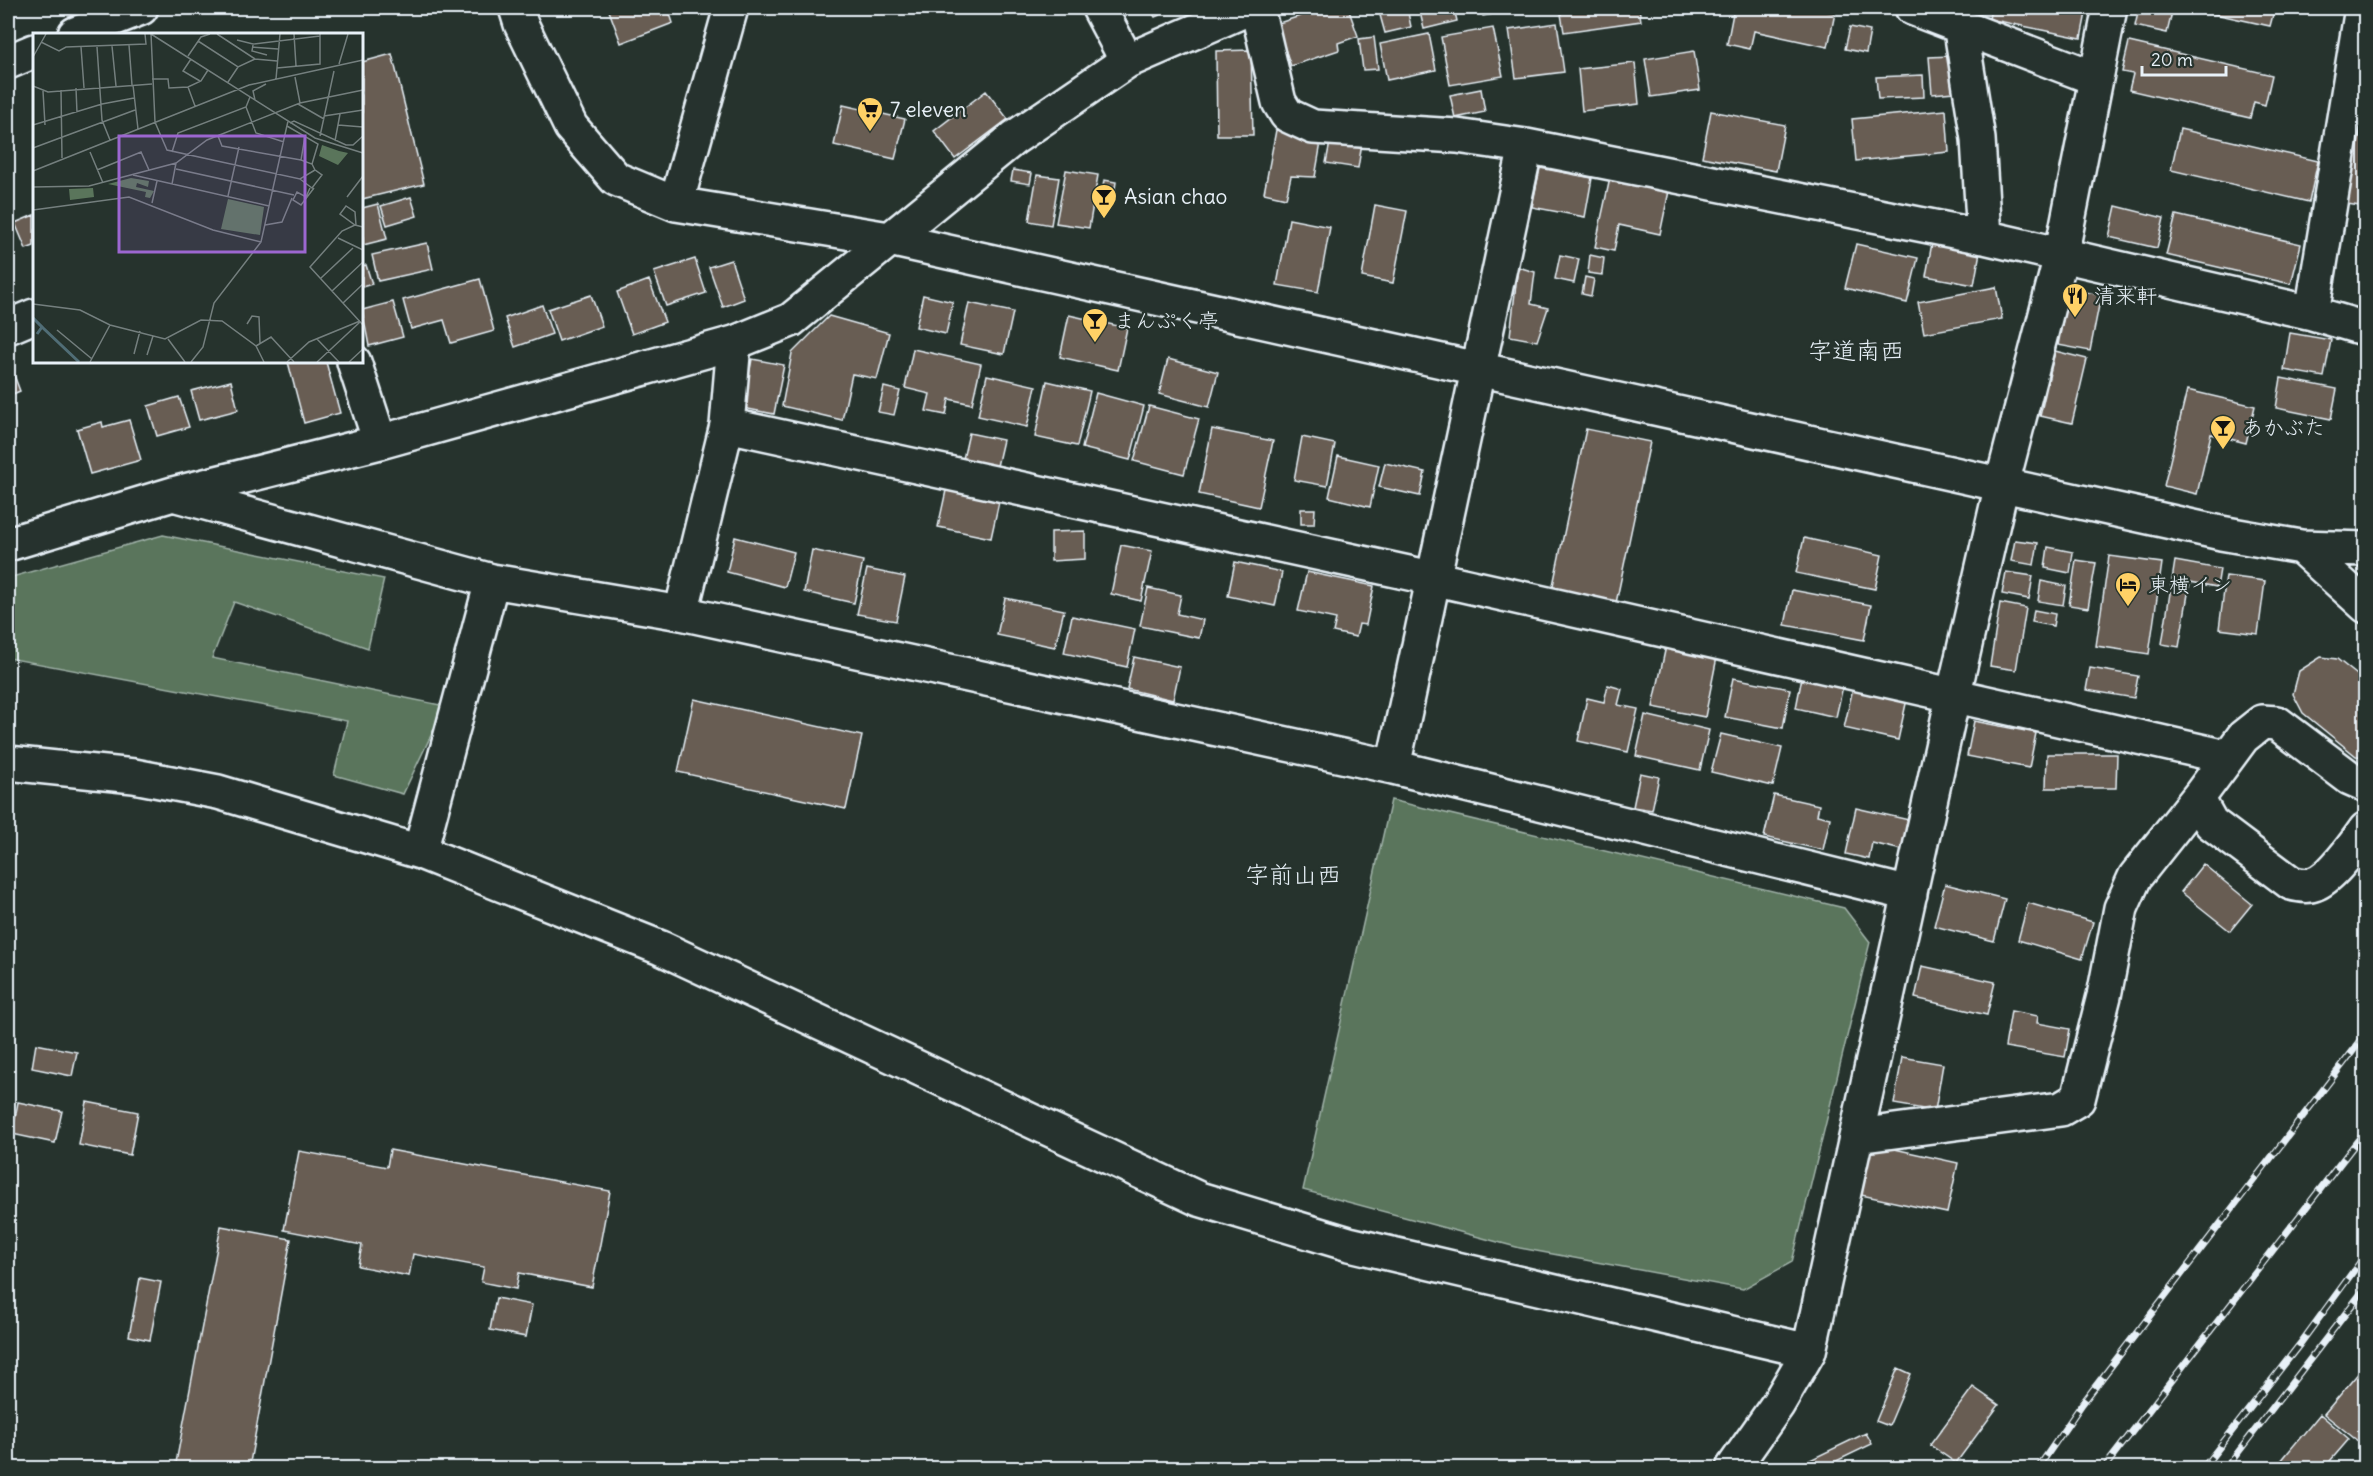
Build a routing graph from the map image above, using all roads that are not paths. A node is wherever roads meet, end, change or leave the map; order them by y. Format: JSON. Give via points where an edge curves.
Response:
{"nodes":[{"id":1,"x":141,"y":8,"type":"edge"},
{"id":2,"x":516,"y":8,"type":"edge"},
{"id":3,"x":731,"y":8,"type":"edge"},
{"id":4,"x":1099,"y":8,"type":"edge"},
{"id":5,"x":1249,"y":8,"type":"edge"},
{"id":6,"x":1257,"y":8,"type":"edge"},
{"id":7,"x":1912,"y":8,"type":"edge"},
{"id":8,"x":2110,"y":8,"type":"edge"},
{"id":9,"x":2363,"y":8,"type":"edge"},
{"id":10,"x":1959,"y":24,"type":"junction"},
{"id":11,"x":78,"y":33,"type":"edge"},
{"id":12,"x":33,"y":51,"type":"edge"},
{"id":13,"x":1127,"y":61,"type":"junction"},
{"id":14,"x":8,"y":62,"type":"edge"},
{"id":15,"x":2095,"y":78,"type":"junction"},
{"id":16,"x":1526,"y":146,"type":"junction"},
{"id":17,"x":676,"y":204,"type":"junction"},
{"id":18,"x":1984,"y":237,"type":"junction"},
{"id":19,"x":889,"y":239,"type":"junction"},
{"id":20,"x":2061,"y":256,"type":"junction"},
{"id":21,"x":2312,"y":313,"type":"junction"},
{"id":22,"x":33,"y":316,"type":"edge"},
{"id":23,"x":8,"y":327,"type":"edge"},
{"id":24,"x":2366,"y":329,"type":"edge"},
{"id":25,"x":734,"y":343,"type":"junction"},
{"id":26,"x":354,"y":363,"type":"edge"},
{"id":27,"x":1477,"y":371,"type":"junction"},
{"id":28,"x":727,"y":425,"type":"junction"},
{"id":29,"x":380,"y":442,"type":"junction"},
{"id":30,"x":2002,"y":484,"type":"junction"},
{"id":31,"x":173,"y":494,"type":"junction"},
{"id":32,"x":8,"y":543,"type":"edge"},
{"id":33,"x":2301,"y":548,"type":"junction"},
{"id":34,"x":2366,"y":549,"type":"edge"},
{"id":35,"x":1432,"y":578,"type":"junction"},
{"id":36,"x":492,"y":580,"type":"junction"},
{"id":37,"x":2366,"y":606,"type":"edge"},
{"id":38,"x":681,"y":613,"type":"junction"},
{"id":39,"x":1953,"y":697,"type":"junction"},
{"id":40,"x":2227,"y":757,"type":"junction"},
{"id":41,"x":8,"y":763,"type":"edge"},
{"id":42,"x":1394,"y":767,"type":"junction"},
{"id":43,"x":2366,"y":785,"type":"edge"},
{"id":44,"x":2200,"y":795,"type":"junction"},
{"id":45,"x":2366,"y":830,"type":"edge"},
{"id":46,"x":420,"y":852,"type":"junction"},
{"id":47,"x":1910,"y":894,"type":"junction"},
{"id":48,"x":1857,"y":1136,"type":"junction"},
{"id":49,"x":1809,"y":1351,"type":"junction"},
{"id":50,"x":1733,"y":1468,"type":"edge"}],
"edges":[{"from":1,"to":11,"type":"main road"},
{"from":2,"to":17,"type":"main road","via":[[571,127],[601,164],[616,179]]},
{"from":3,"to":17,"type":"main road"},
{"from":4,"to":13,"type":"main road"},
{"from":5,"to":13,"type":"main road"},
{"from":6,"to":16,"type":"main road","via":[[1280,102],[1287,115],[1313,127],[1457,136]]},
{"from":7,"to":10,"type":"main road"},
{"from":8,"to":15,"type":"main road"},
{"from":9,"to":21,"type":"main road"},
{"from":10,"to":15,"type":"main road"},
{"from":10,"to":18,"type":"main road","via":[[1978,139]]},
{"from":12,"to":14,"type":"main road"},
{"from":13,"to":19,"type":"main road","via":[[1014,138]]},
{"from":15,"to":20,"type":"main road"},
{"from":16,"to":18,"type":"main road"},
{"from":16,"to":27,"type":"main road"},
{"from":17,"to":19,"type":"main road"},
{"from":18,"to":20,"type":"main road"},
{"from":19,"to":25,"type":"main road","via":[[791,320]]},
{"from":19,"to":27,"type":"main road"},
{"from":20,"to":21,"type":"main road"},
{"from":20,"to":30,"type":"main road"},
{"from":21,"to":24,"type":"main road"},
{"from":22,"to":23,"type":"main road"},
{"from":25,"to":28,"type":"main road"},
{"from":25,"to":29,"type":"main road"},
{"from":26,"to":29,"type":"main road"},
{"from":27,"to":30,"type":"main road"},
{"from":27,"to":35,"type":"main road"},
{"from":28,"to":35,"type":"main road"},
{"from":28,"to":38,"type":"main road"},
{"from":29,"to":31,"type":"main road"},
{"from":30,"to":33,"type":"main road"},
{"from":30,"to":39,"type":"main road"},
{"from":31,"to":32,"type":"main road"},
{"from":31,"to":36,"type":"main road"},
{"from":33,"to":34,"type":"main road"},
{"from":33,"to":37,"type":"main road"},
{"from":35,"to":39,"type":"main road"},
{"from":35,"to":42,"type":"main road"},
{"from":36,"to":38,"type":"main road"},
{"from":36,"to":46,"type":"main road"},
{"from":38,"to":42,"type":"main road"},
{"from":39,"to":40,"type":"main road"},
{"from":39,"to":47,"type":"main road"},
{"from":40,"to":43,"type":"main road","via":[[2254,727],[2277,723],[2350,778]]},
{"from":40,"to":44,"type":"main road"},
{"from":41,"to":46,"type":"main road","via":[[134,776],[218,792]]},
{"from":42,"to":47,"type":"main road"},
{"from":44,"to":45,"type":"main road","via":[[2211,824],[2291,883],[2302,886],[2315,884],[2328,874]]},
{"from":44,"to":48,"type":"main road","via":[[2135,878],[2121,908],[2078,1099],[2061,1109]]},
{"from":46,"to":49,"type":"main road","via":[[661,948],[1199,1200],[1349,1244]]},
{"from":47,"to":48,"type":"main road"},
{"from":48,"to":49,"type":"main road"},
{"from":49,"to":50,"type":"main road"}]}
